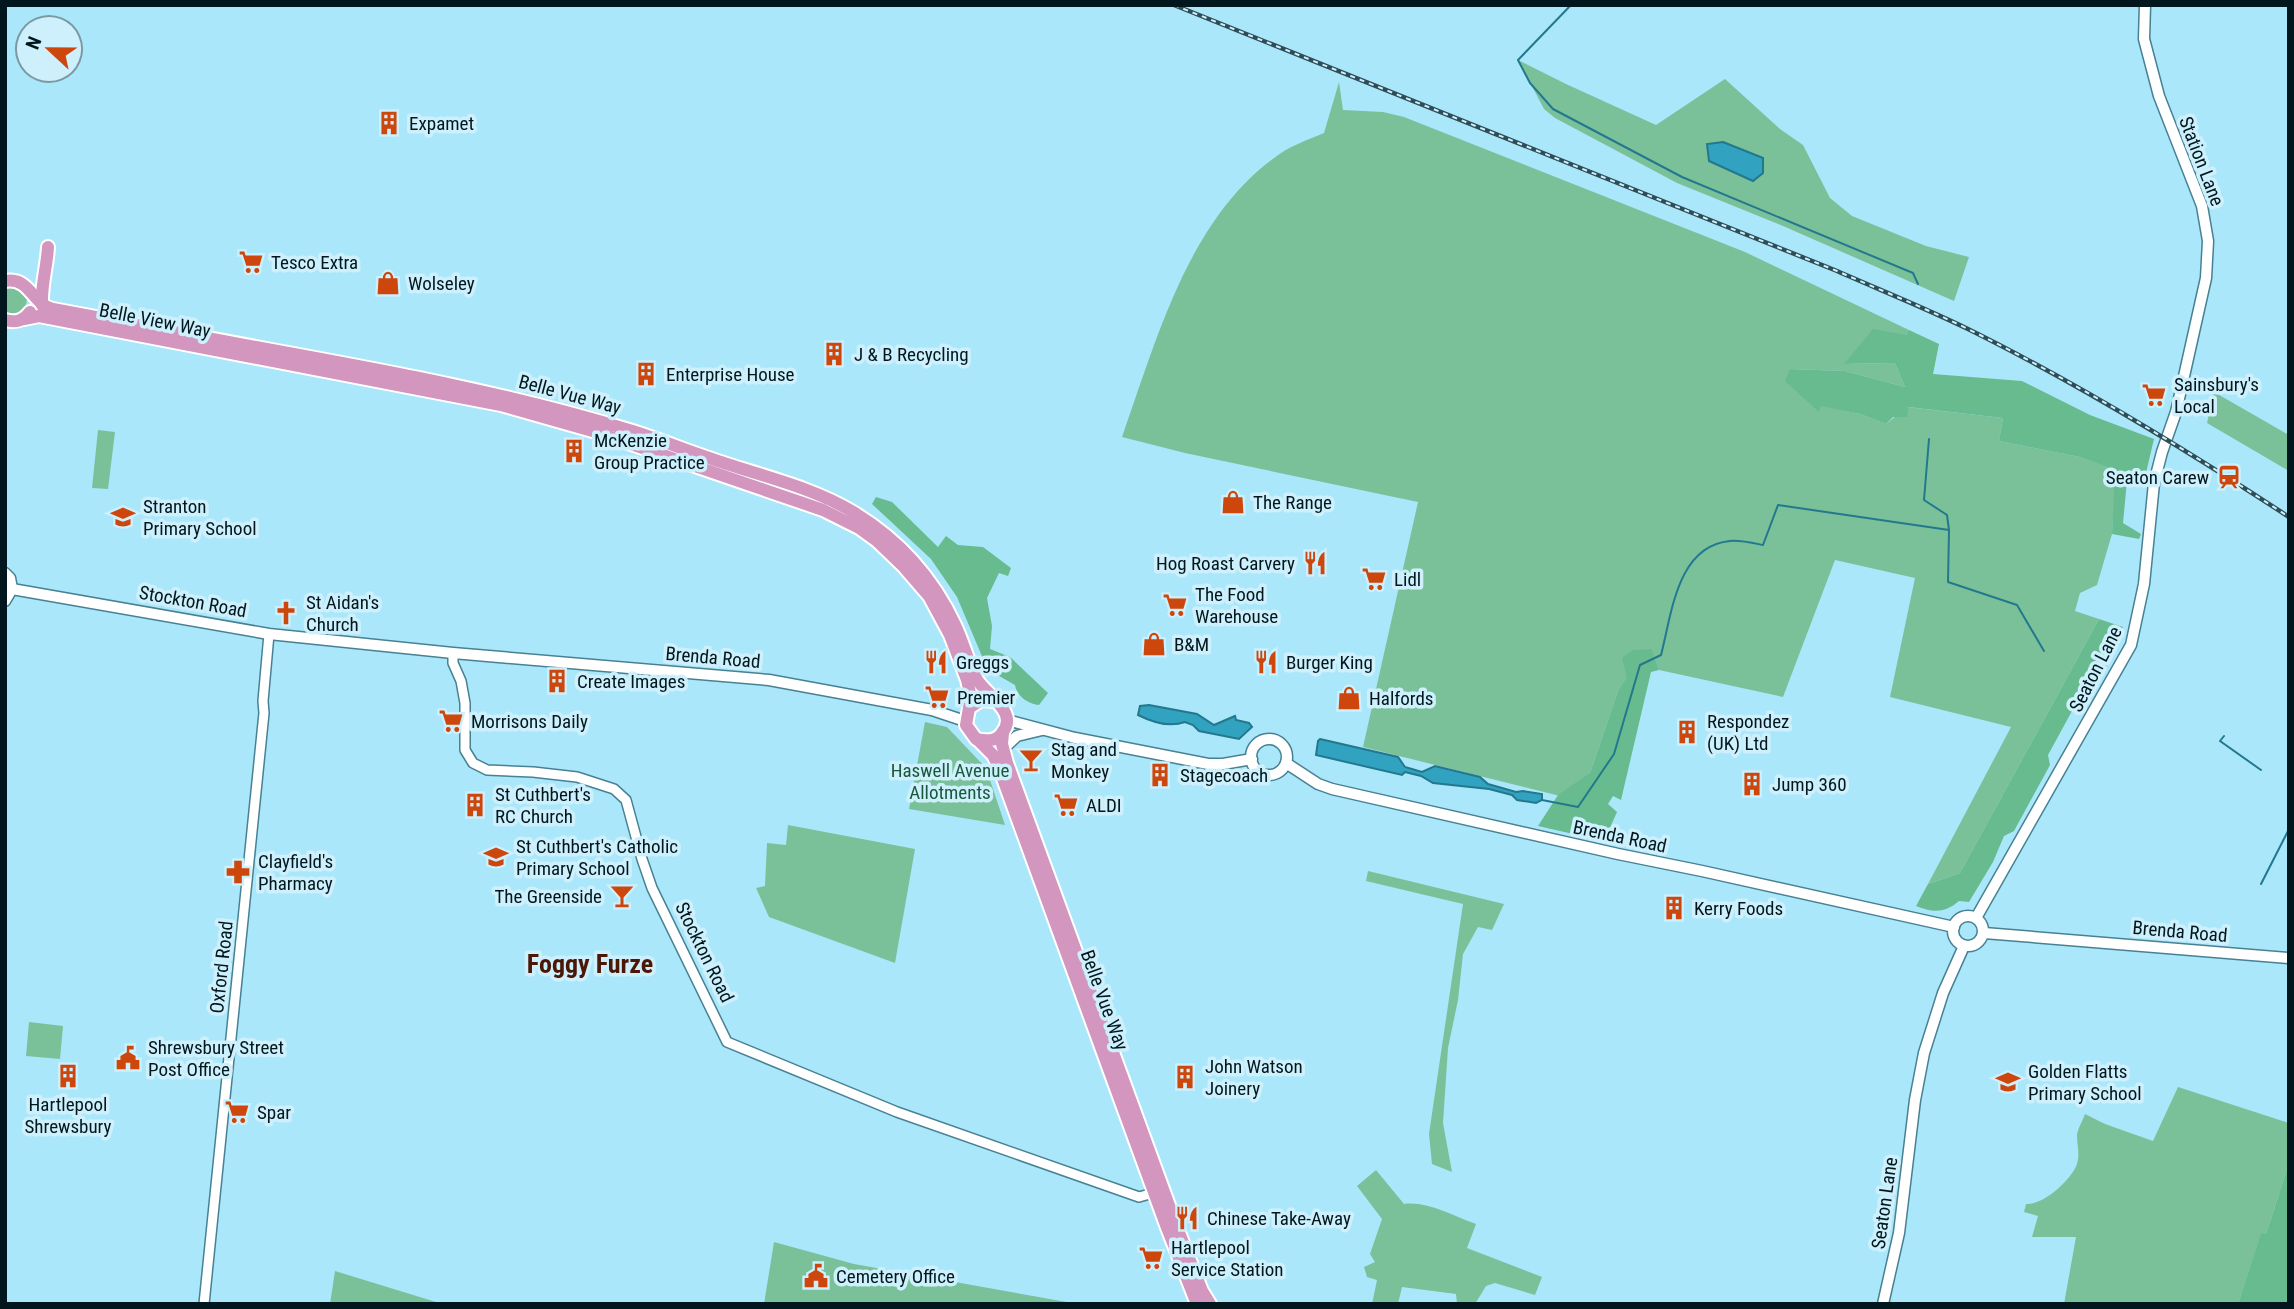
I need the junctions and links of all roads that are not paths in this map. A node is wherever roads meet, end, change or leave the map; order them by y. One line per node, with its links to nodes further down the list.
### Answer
1 (2145, 5): 8 (main road, Station Lane)
2 (48, 247): 4 (highway)
3 (5, 281): 4 (highway, Belle Vue Way)
4 (37, 300): 5 (highway); 14 (highway, Belle Vue Way)
5 (24, 319): 6 (highway, Belle View Way); 7 (highway, Belle View Way)
6 (5, 320)
7 (279, 363): 15 (highway, Belle Vue Way)
8 (2176, 412): 22 (main road, Seaton Lane)
9 (5, 573): 10 (main road)
10 (12, 589): 11 (main road); 12 (main road, Stockton Road)
11 (5, 601)
12 (269, 634): 13 (main road, Stockton Road); 29 (street, Oxford Road)
13 (453, 653): 15 (main road, Brenda Road); 27 (street, Stockton Road)
14 (995, 701): 15 (highway); 16 (highway)
15 (967, 715): 18 (highway)
16 (1005, 727): 17 (main road); 18 (highway); 19 (highway)
17 (1043, 730): 19 (main road); 20 (main road)
18 (976, 738): 27 (highway, Belle Vue Way)
19 (1003, 749): 27 (highway)
20 (1252, 759): 21 (main road); 21 (main road)
21 (1286, 763): 23 (main road, Brenda Road)
22 (1976, 918): 23 (main road); 24 (main road)
23 (1954, 927): 25 (main road)
24 (1984, 933): 25 (main road); 26 (main road, Brenda Road)
25 (1964, 946): 30 (main road, Seaton Lane)
26 (2289, 958)
27 (1159, 1191): 28 (highway); 28 (highway, Belle Vue Way)
28 (1205, 1303)
29 (204, 1304)
30 (1883, 1304)

